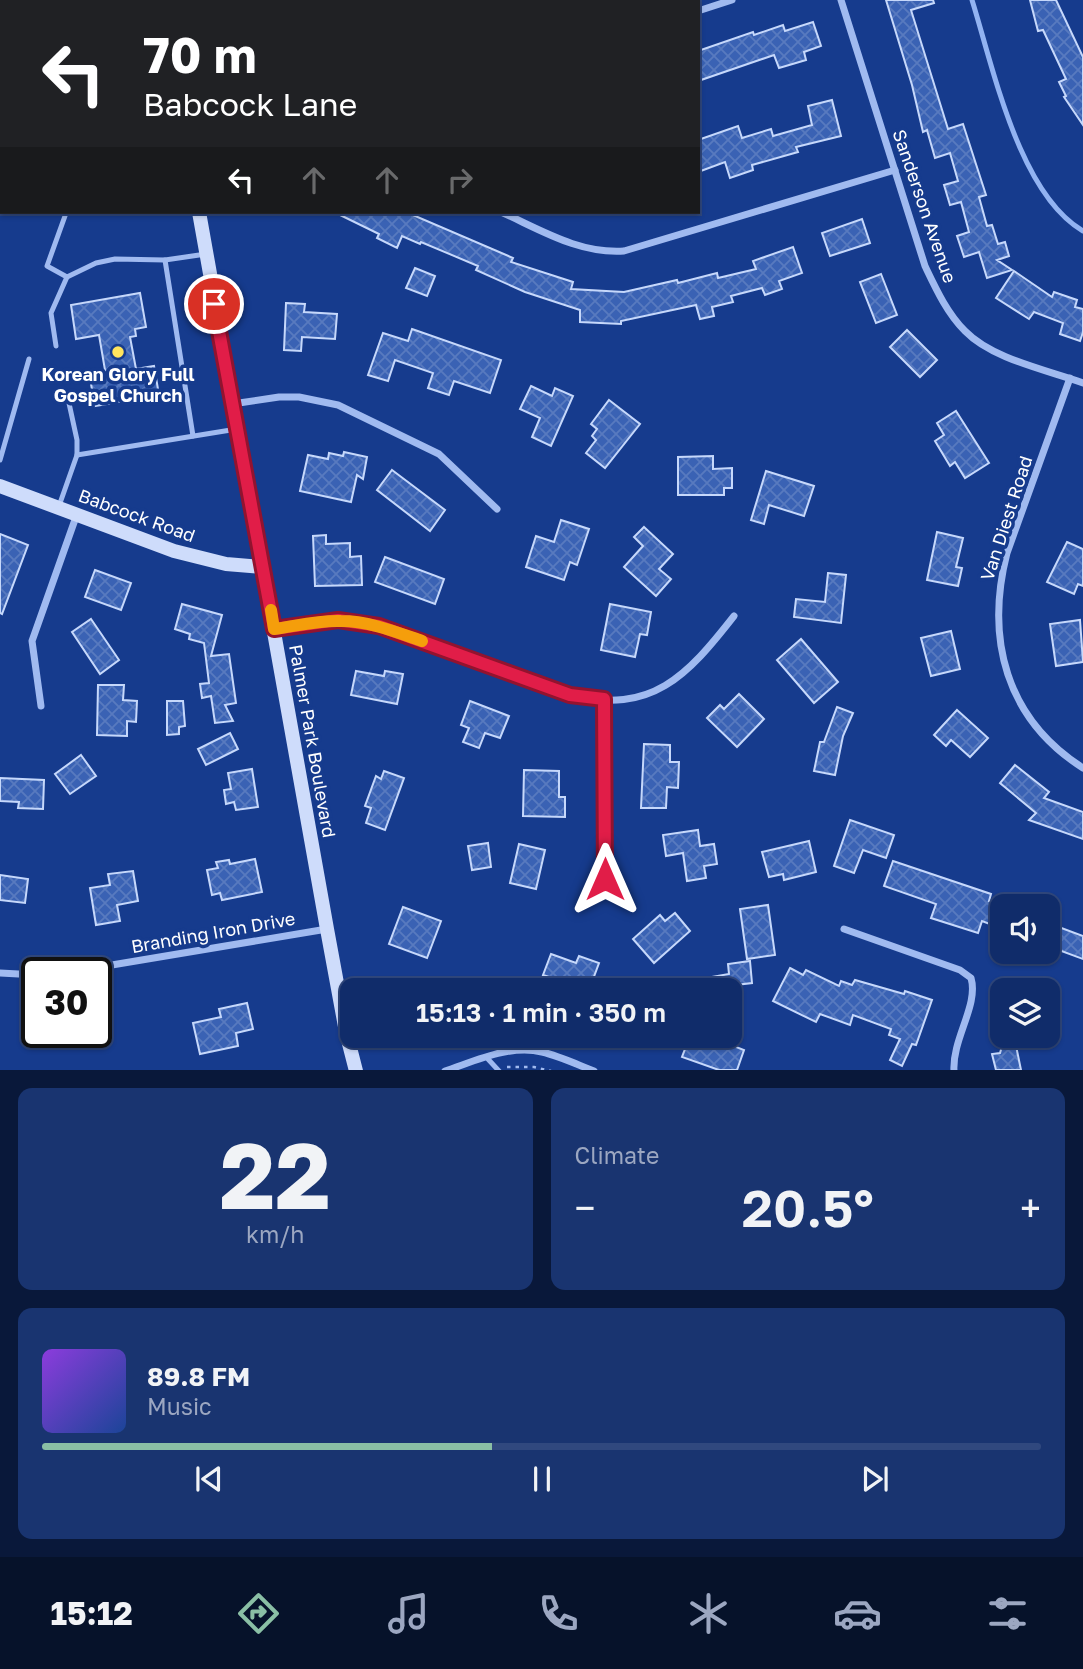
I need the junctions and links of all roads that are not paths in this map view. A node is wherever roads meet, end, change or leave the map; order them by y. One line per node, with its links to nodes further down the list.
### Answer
1 (732, 0): 3 (street)
2 (841, 0): 4 (street, Sanderson Avenue)
3 (700, 10)
4 (895, 170): 6 (street); 13 (street, Sanderson Avenue)
5 (199, 214): 8 (main road, Palmer Park Boulevard)
6 (505, 214)
7 (65, 216): 10 (lane)
8 (206, 254): 9 (lane); 16 (main road, Palmer Park Boulevard)
9 (165, 260): 10 (lane); 18 (lane)
10 (67, 277): 11 (lane)
11 (56, 346)
12 (29, 359): 20 (lane)
13 (1070, 379): 14 (street, Sanderson Avenue); 30 (street, Van Diest Road)
14 (1083, 383)
15 (67, 394): 19 (lane)
16 (232, 404): 17 (main road, Palmer Park Boulevard); 23 (street)
17 (237, 429): 18 (lane); 25 (main road, Palmer Park Boulevard)
18 (193, 436): 19 (lane)
19 (77, 455): 22 (lane)
20 (0, 460)
21 (0, 486): 22 (main road, Babcock Road)
22 (58, 506): 24 (main road, Babcock Road)
23 (497, 509)
24 (78, 513): 25 (main road, Babcock Road); 29 (street)
25 (263, 567): 27 (main road, Palmer Park Boulevard)
26 (734, 616): 28 (street)
27 (274, 629): 28 (street); 32 (main road, Palmer Park Boulevard)
28 (604, 699): 31 (street)
29 (41, 706)
30 (1083, 768)
31 (605, 879)
32 (327, 929): 34 (street, Branding Iron Drive); 39 (main road, Palmer Park Boulevard)
33 (844, 929): 42 (street)
34 (112, 965)
35 (0, 973): 36 (street)
36 (21, 974)
37 (487, 1058): 38 (lane); 40 (street); 41 (street)
38 (498, 1069)
39 (356, 1070)
40 (445, 1070)
41 (594, 1070)
42 (954, 1070)

